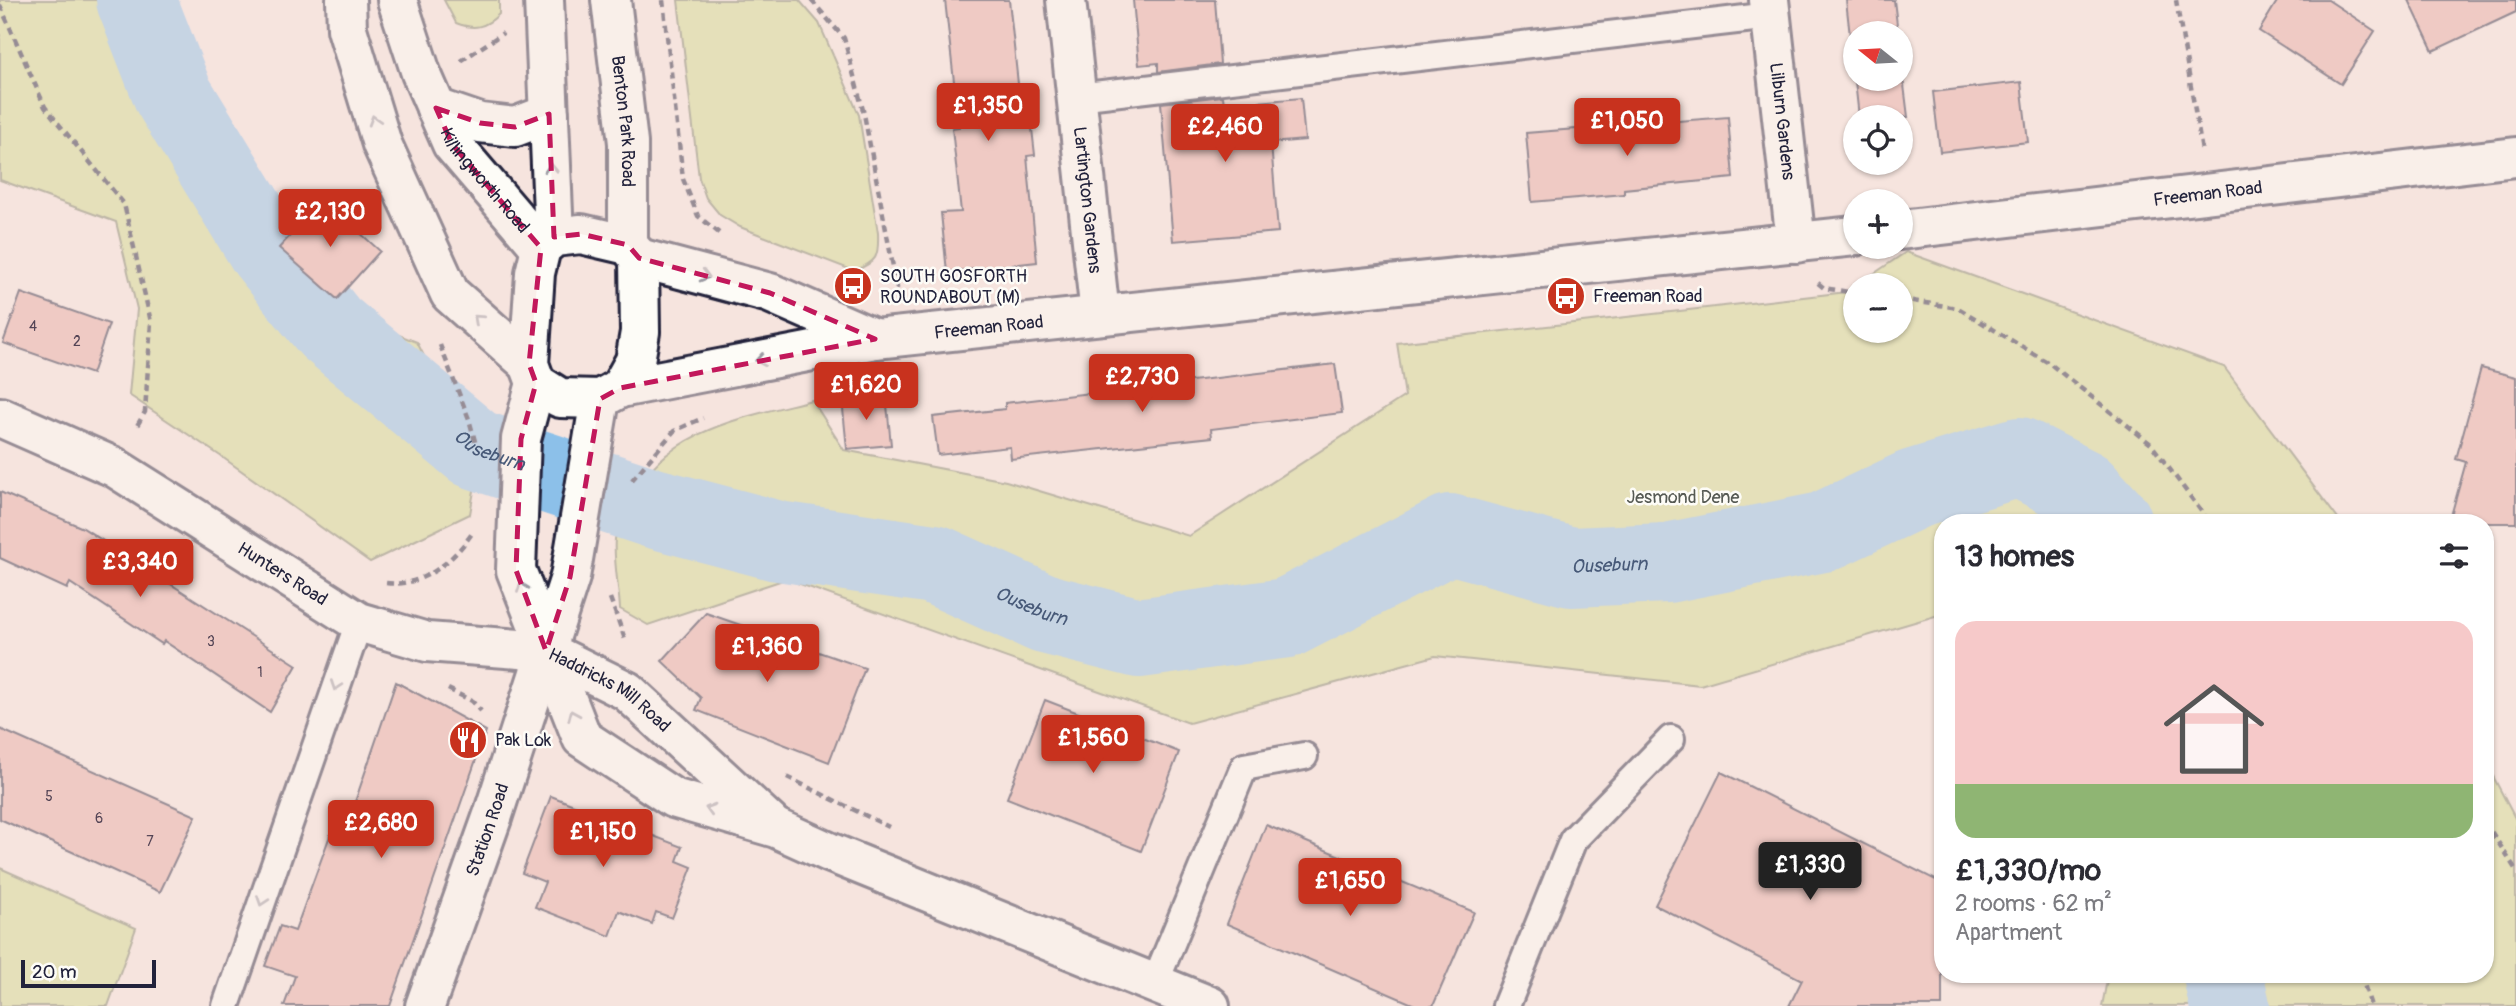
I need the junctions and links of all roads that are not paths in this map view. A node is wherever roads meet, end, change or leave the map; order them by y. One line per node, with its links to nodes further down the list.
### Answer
1 (346, 0): 18 (main road, one-way to 1)
2 (397, 0): 8 (main road, Killingworth Road)
3 (544, 0): 9 (main road)
4 (611, 0): 15 (main road, Benton Park Road)
5 (1066, 0): 7 (main road, Lartington Gardens)
6 (1770, 8): 7 (lane); 14 (main road, Lilburn Gardens)
7 (1077, 97): 16 (main road, Lartington Gardens)
8 (436, 108): 9 (main road, Killingworth Road); 13 (main road, Killingworth Road)
9 (549, 114): 13 (main road, one-way to 9)
10 (2516, 157): 11 (main road, Freeman Road)
11 (1913, 228)
12 (1843, 237): 14 (main road, Freeman Road)
13 (547, 242): 15 (main road); 18 (main road)
14 (1796, 243): 16 (main road, Freeman Road)
15 (634, 252): 17 (main road, Freeman Road, one-way to 17); 19 (main road)
16 (1100, 315): 17 (main road, Freeman Road)
17 (875, 339): 19 (main road, Freeman Road, one-way to 19)
18 (532, 374): 19 (main road); 22 (main road, one-way to 18)
19 (610, 394): 22 (main road, Station Road)
20 (0, 416): 21 (main road, Hunters Road)
21 (359, 622): 22 (main road, Hunters Road); 27 (lane, one-way to 27)
22 (546, 651): 25 (main road, Haddricks Mill Road); 25 (main road, Haddricks Mill Road, one-way to 22); 28 (main road, Station Road)
23 (1671, 740): 30 (lane)
24 (1304, 756): 26 (lane)
25 (776, 828): 26 (main road, Haddricks Mill Road)
26 (1154, 985): 29 (main road, Haddricks Mill Road)
27 (226, 1006)
28 (425, 1006)
29 (1210, 1006)
30 (1506, 1006)

